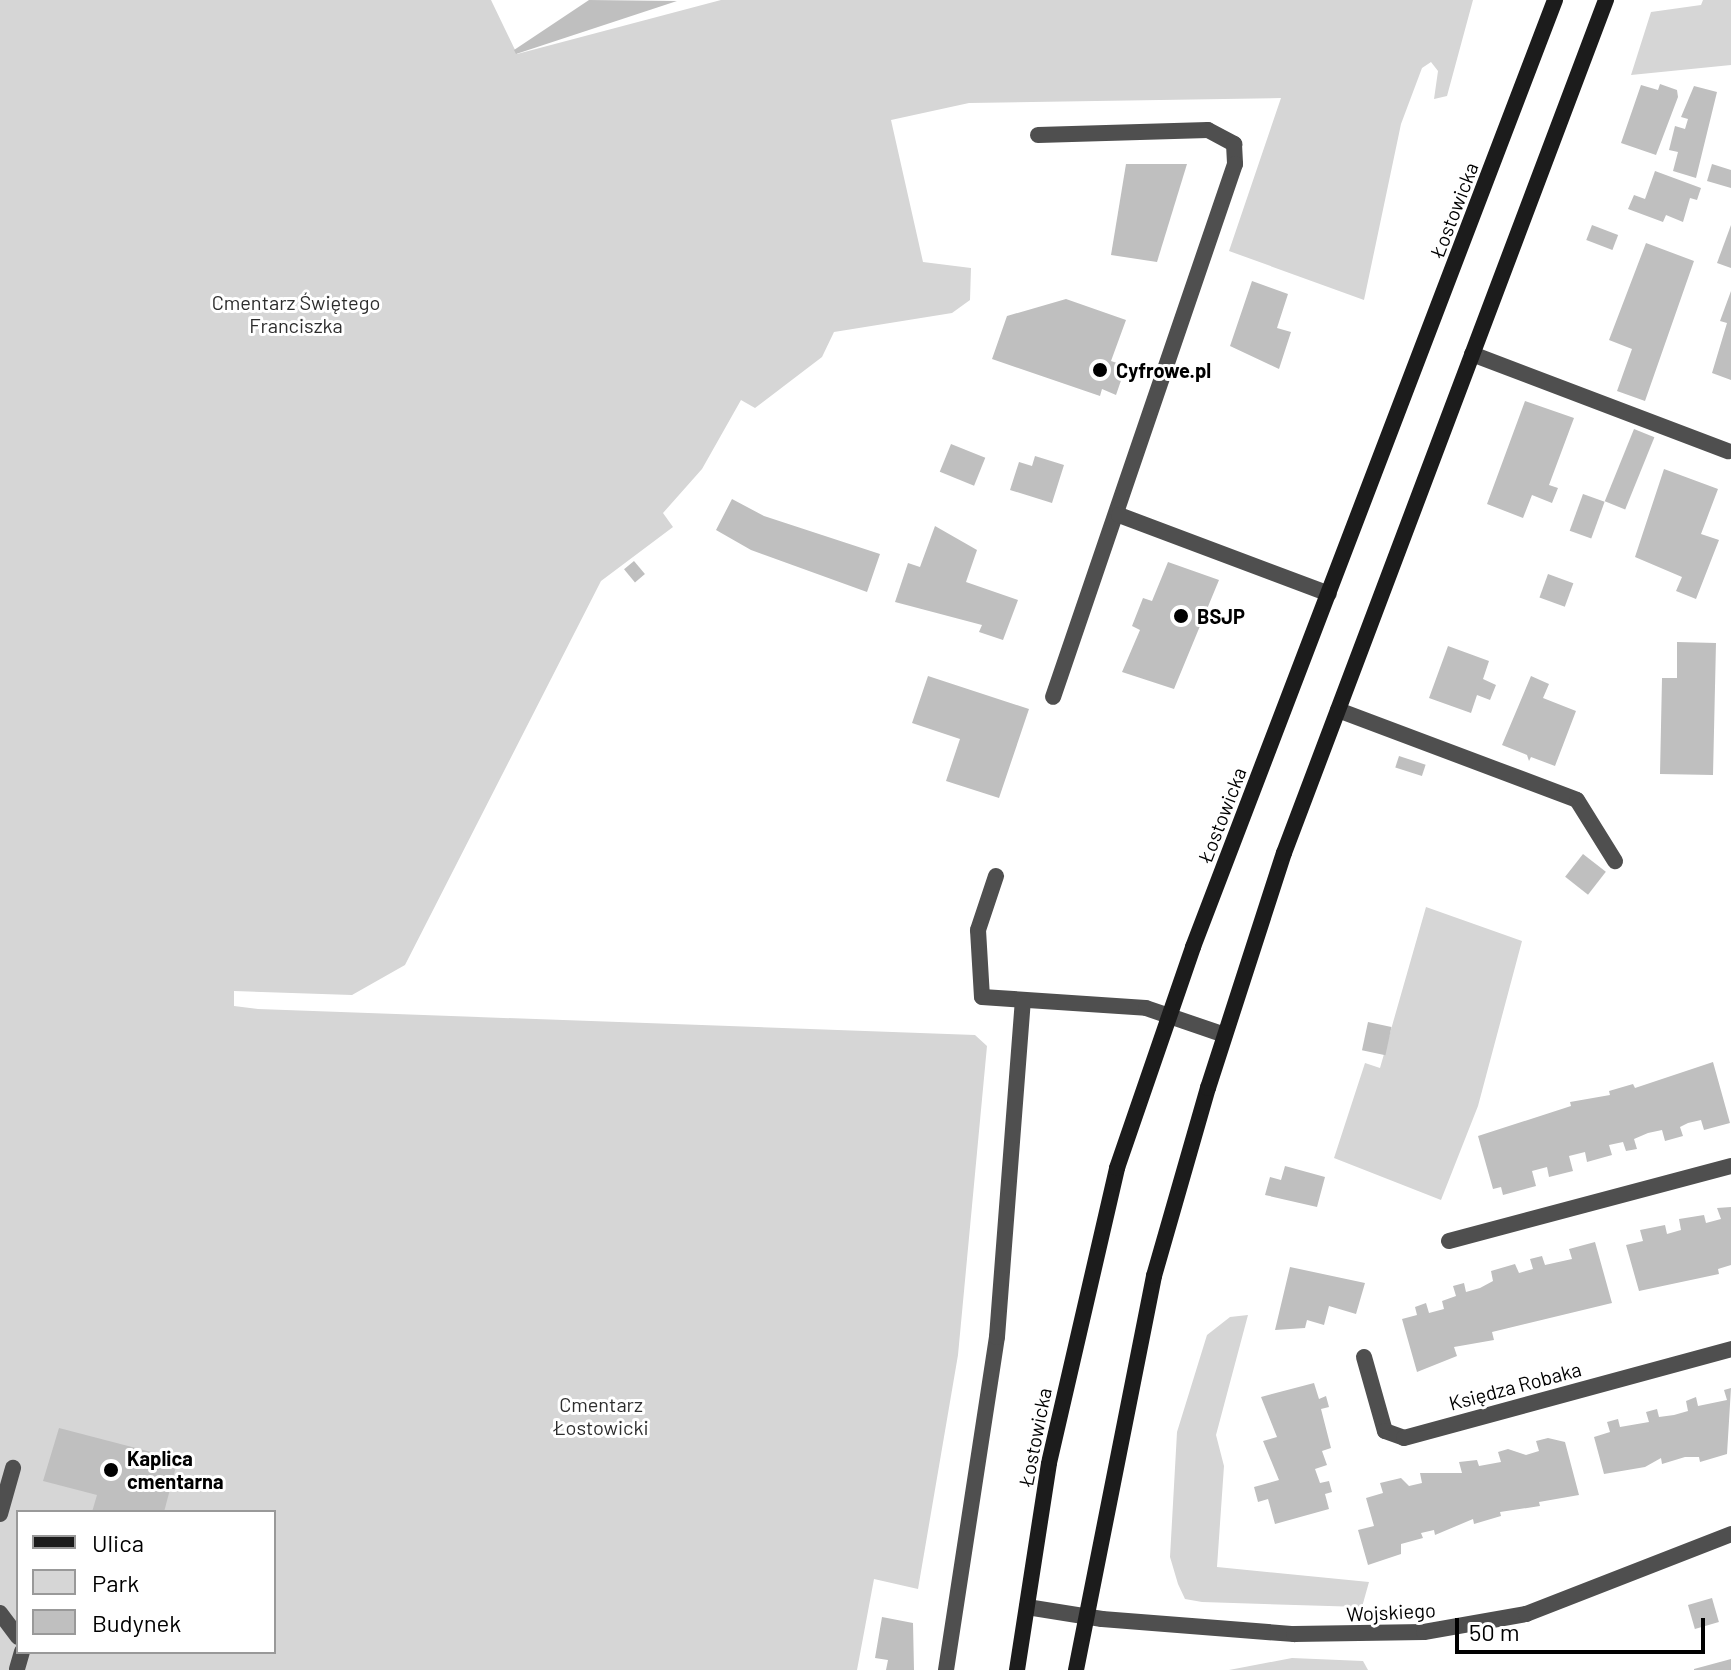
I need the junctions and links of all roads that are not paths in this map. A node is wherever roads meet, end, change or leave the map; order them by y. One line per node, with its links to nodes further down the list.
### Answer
1 (1555, 0): 7 (main road, Łostowicka)
2 (1606, 0): 4 (main road)
3 (1038, 135): 6 (street)
4 (1472, 354): 5 (street); 9 (main road)
5 (1728, 451)
6 (1119, 515): 7 (street); 8 (street)
7 (1329, 594): 13 (main road, Łostowicka)
8 (1053, 697)
9 (1338, 710): 10 (street); 14 (main road)
10 (1615, 861)
11 (996, 876): 12 (street)
12 (1023, 1000): 13 (street); 26 (street)
13 (1170, 1015): 14 (street); 22 (main road, Łostowicka)
14 (1225, 1035): 24 (main road)
15 (1731, 1166): 16 (street)
16 (1449, 1241)
17 (1731, 1349): 18 (street, Księdza Robaka)
18 (1364, 1357)
19 (13, 1468): 20 (street)
20 (0, 1514)
21 (1731, 1534): 24 (street, Wojskiego)
22 (1027, 1607): 24 (street, Wojskiego); 27 (main road, Łostowicka)
23 (0, 1613): 25 (street)
24 (1085, 1616): 28 (main road)
25 (16, 1634)
26 (946, 1670)
27 (1017, 1670)
28 (1076, 1670)

